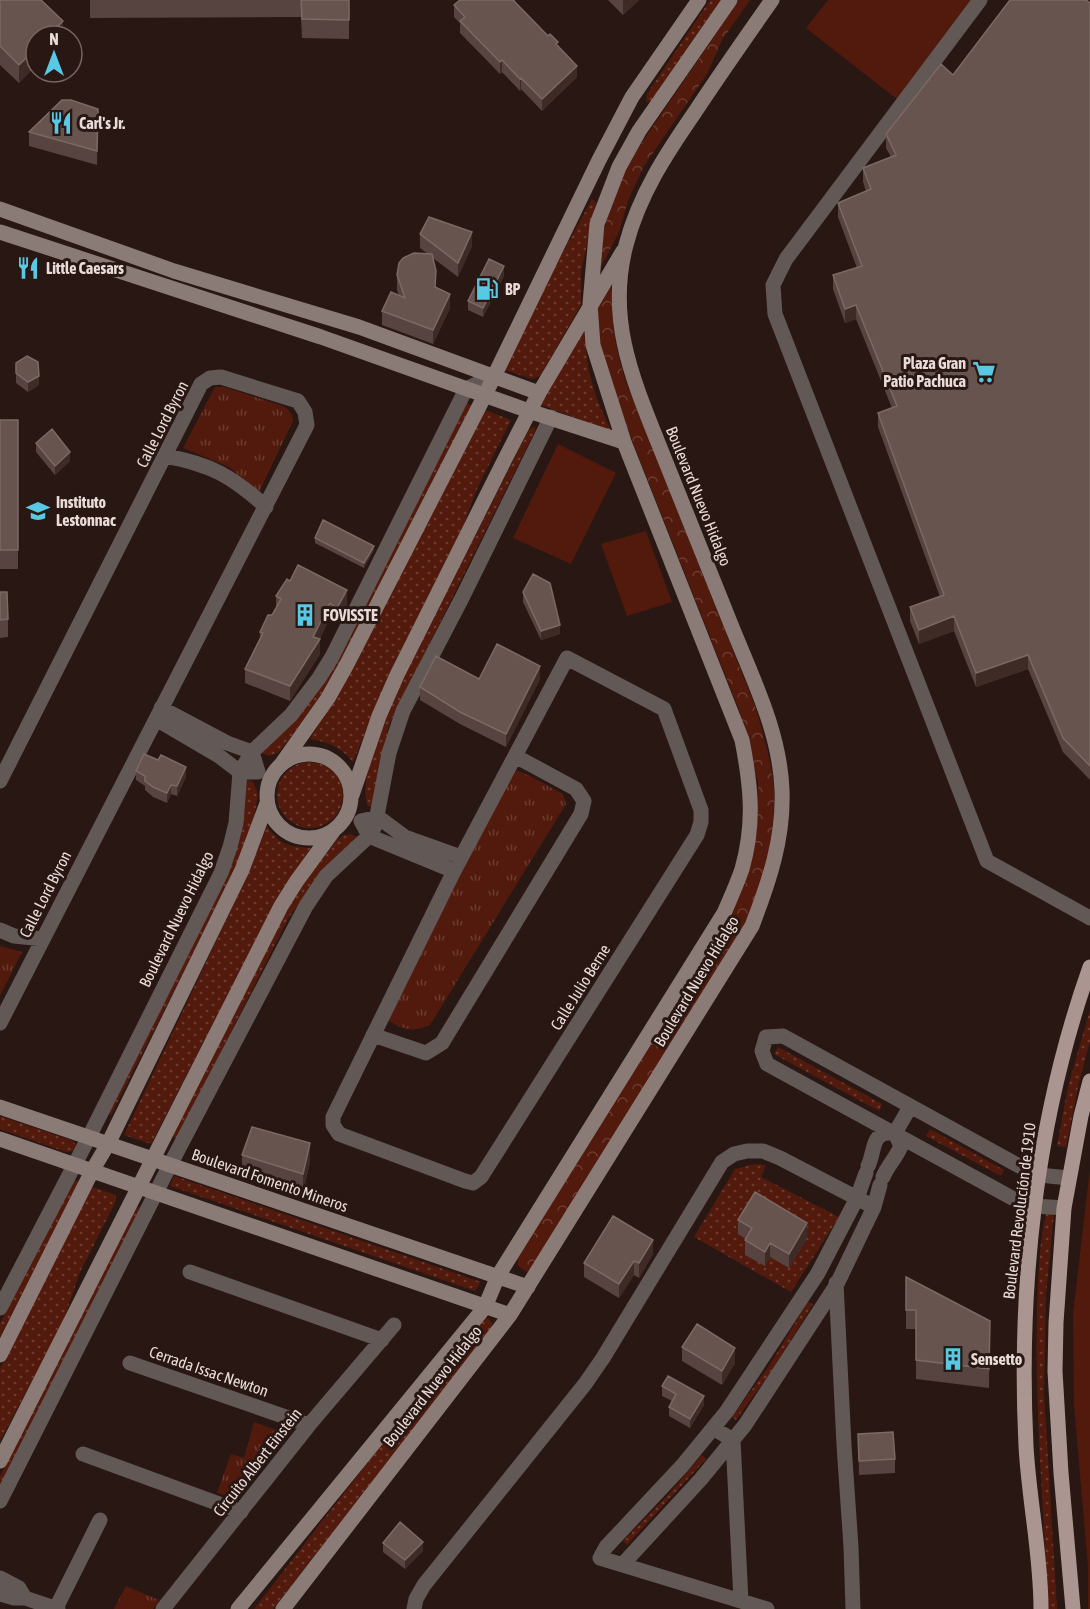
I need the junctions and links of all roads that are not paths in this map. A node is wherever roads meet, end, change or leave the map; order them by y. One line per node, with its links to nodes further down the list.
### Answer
1 (699, 0): 5 (street)
2 (730, 0): 6 (street, Boulevard Nuevo Hidalgo)
3 (772, 0): 11 (street, Boulevard Nuevo Hidalgo)
4 (980, 0): 39 (street)
5 (643, 80): 6 (street); 7 (street)
6 (639, 131): 8 (street, Boulevard Nuevo Hidalgo)
7 (599, 160): 8 (street); 13 (street)
8 (619, 167): 12 (street, Boulevard Nuevo Hidalgo)
9 (0, 209): 13 (street)
10 (0, 232): 14 (street)
11 (626, 247): 12 (street, Boulevard Nuevo Hidalgo); 68 (street, Boulevard Nuevo Hidalgo)
12 (590, 304): 15 (street, Boulevard Nuevo Hidalgo); 19 (street, Boulevard Nuevo Hidalgo)
13 (493, 376): 14 (street); 15 (street); 16 (street)
14 (466, 389): 16 (street); 24 (street, Boulevard Nuevo Hidalgo)
15 (539, 393): 17 (street, Boulevard Nuevo Hidalgo)
16 (485, 395): 17 (street); 26 (street)
17 (529, 411): 18 (street); 30 (street, Boulevard Nuevo Hidalgo)
18 (551, 417): 19 (street); 32 (street)
19 (624, 442): 66 (street, Boulevard Nuevo Hidalgo)
20 (165, 456): 21 (street); 21 (street, Calle Lord Byron); 29 (street, Calle Lord Byron)
21 (266, 507): 22 (street, Calle Lord Byron)
22 (158, 713): 23 (street); 41 (street, Calle Lord Byron)
23 (223, 750): 24 (street); 27 (street)
24 (252, 752): 27 (street, Boulevard Nuevo Hidalgo); 28 (street)
25 (514, 756): 37 (street, Calle Julio Berne); 44 (street); 44 (street, Calle Julio Berne)
26 (280, 766): 28 (street); 30 (street)
27 (240, 772): 28 (street); 49 (street, Boulevard Nuevo Hidalgo)
28 (264, 776): 31 (street)
29 (0, 781)
30 (352, 795): 33 (street)
31 (267, 803): 34 (street); 51 (street)
32 (378, 817): 33 (street); 35 (street); 36 (street)
33 (354, 818): 34 (street); 35 (street)
34 (334, 831): 52 (street)
35 (369, 836): 36 (street); 54 (street)
36 (403, 843): 37 (street); 38 (street)
37 (461, 857): 38 (street, Calle Julio Berne)
38 (454, 871): 44 (street, Calle Julio Berne)
39 (1090, 918)
40 (0, 930): 41 (street)
41 (43, 939): 43 (street, Calle Lord Byron)
42 (1090, 967): 56 (main road, Boulevard Revolución de 1910)
43 (0, 1023)
44 (373, 1035)
45 (1090, 1081): 57 (main road)
46 (0, 1107): 49 (street, Boulevard Fomento Mineros)
47 (910, 1107): 48 (street); 48 (street); 56 (street)
48 (895, 1133): 60 (street); 61 (street); 62 (street)
49 (88, 1137): 51 (street, Boulevard Fomento Mineros); 53 (street, Boulevard Nuevo Hidalgo)
50 (0, 1139): 53 (street)
51 (108, 1144): 52 (street, Boulevard Fomento Mineros); 55 (street)
52 (152, 1159): 54 (street, Boulevard Fomento Mineros); 58 (street)
53 (74, 1165): 55 (street); 70 (street, Boulevard Nuevo Hidalgo)
54 (170, 1165): 59 (street); 66 (street, Boulevard Fomento Mineros)
55 (92, 1171): 58 (street); 74 (street)
56 (1039, 1175): 57 (street); 61 (main road, Boulevard Revolución de 1910)
57 (1069, 1178): 63 (main road)
58 (139, 1187): 59 (street); 80 (street)
59 (157, 1194): 69 (street); 81 (street)
60 (857, 1198): 62 (street); 65 (street); 93 (street)
61 (1035, 1206): 63 (street); 96 (main road, Boulevard Revolución de 1910)
62 (874, 1207): 67 (street)
63 (1064, 1208): 97 (main road)
64 (190, 1272): 73 (street)
65 (818, 1273): 67 (street); 77 (street)
66 (498, 1276): 68 (street, Boulevard Fomento Mineros); 69 (street, Boulevard Nuevo Hidalgo)
67 (837, 1284): 78 (street); 95 (street)
68 (528, 1287): 71 (street, Boulevard Nuevo Hidalgo)
69 (485, 1307): 71 (street); 91 (street, Boulevard Nuevo Hidalgo)
70 (0, 1308)
71 (510, 1315): 92 (street, Boulevard Nuevo Hidalgo)
72 (394, 1325): 73 (street, Circuito Albert Einstein)
73 (382, 1340): 76 (street, Circuito Albert Einstein)
74 (0, 1354)
75 (130, 1363): 76 (street, Cerrada Issac Newton)
76 (309, 1425): 82 (street, Circuito Albert Einstein)
77 (713, 1428): 78 (street); 84 (street)
78 (733, 1440): 84 (street); 88 (street)
79 (83, 1454): 82 (street)
80 (0, 1461)
81 (0, 1501)
82 (241, 1512): 90 (street, Circuito Albert Einstein)
83 (100, 1520): 89 (street)
84 (622, 1564): 88 (street)
85 (0, 1578): 87 (street)
86 (0, 1594): 87 (street)
87 (25, 1598): 89 (street)
88 (741, 1601): 94 (street)
89 (57, 1609)
90 (163, 1609)
91 (238, 1609)
92 (283, 1609)
93 (414, 1609)
94 (767, 1609)
95 (853, 1609)
96 (1041, 1609)
97 (1073, 1609)

